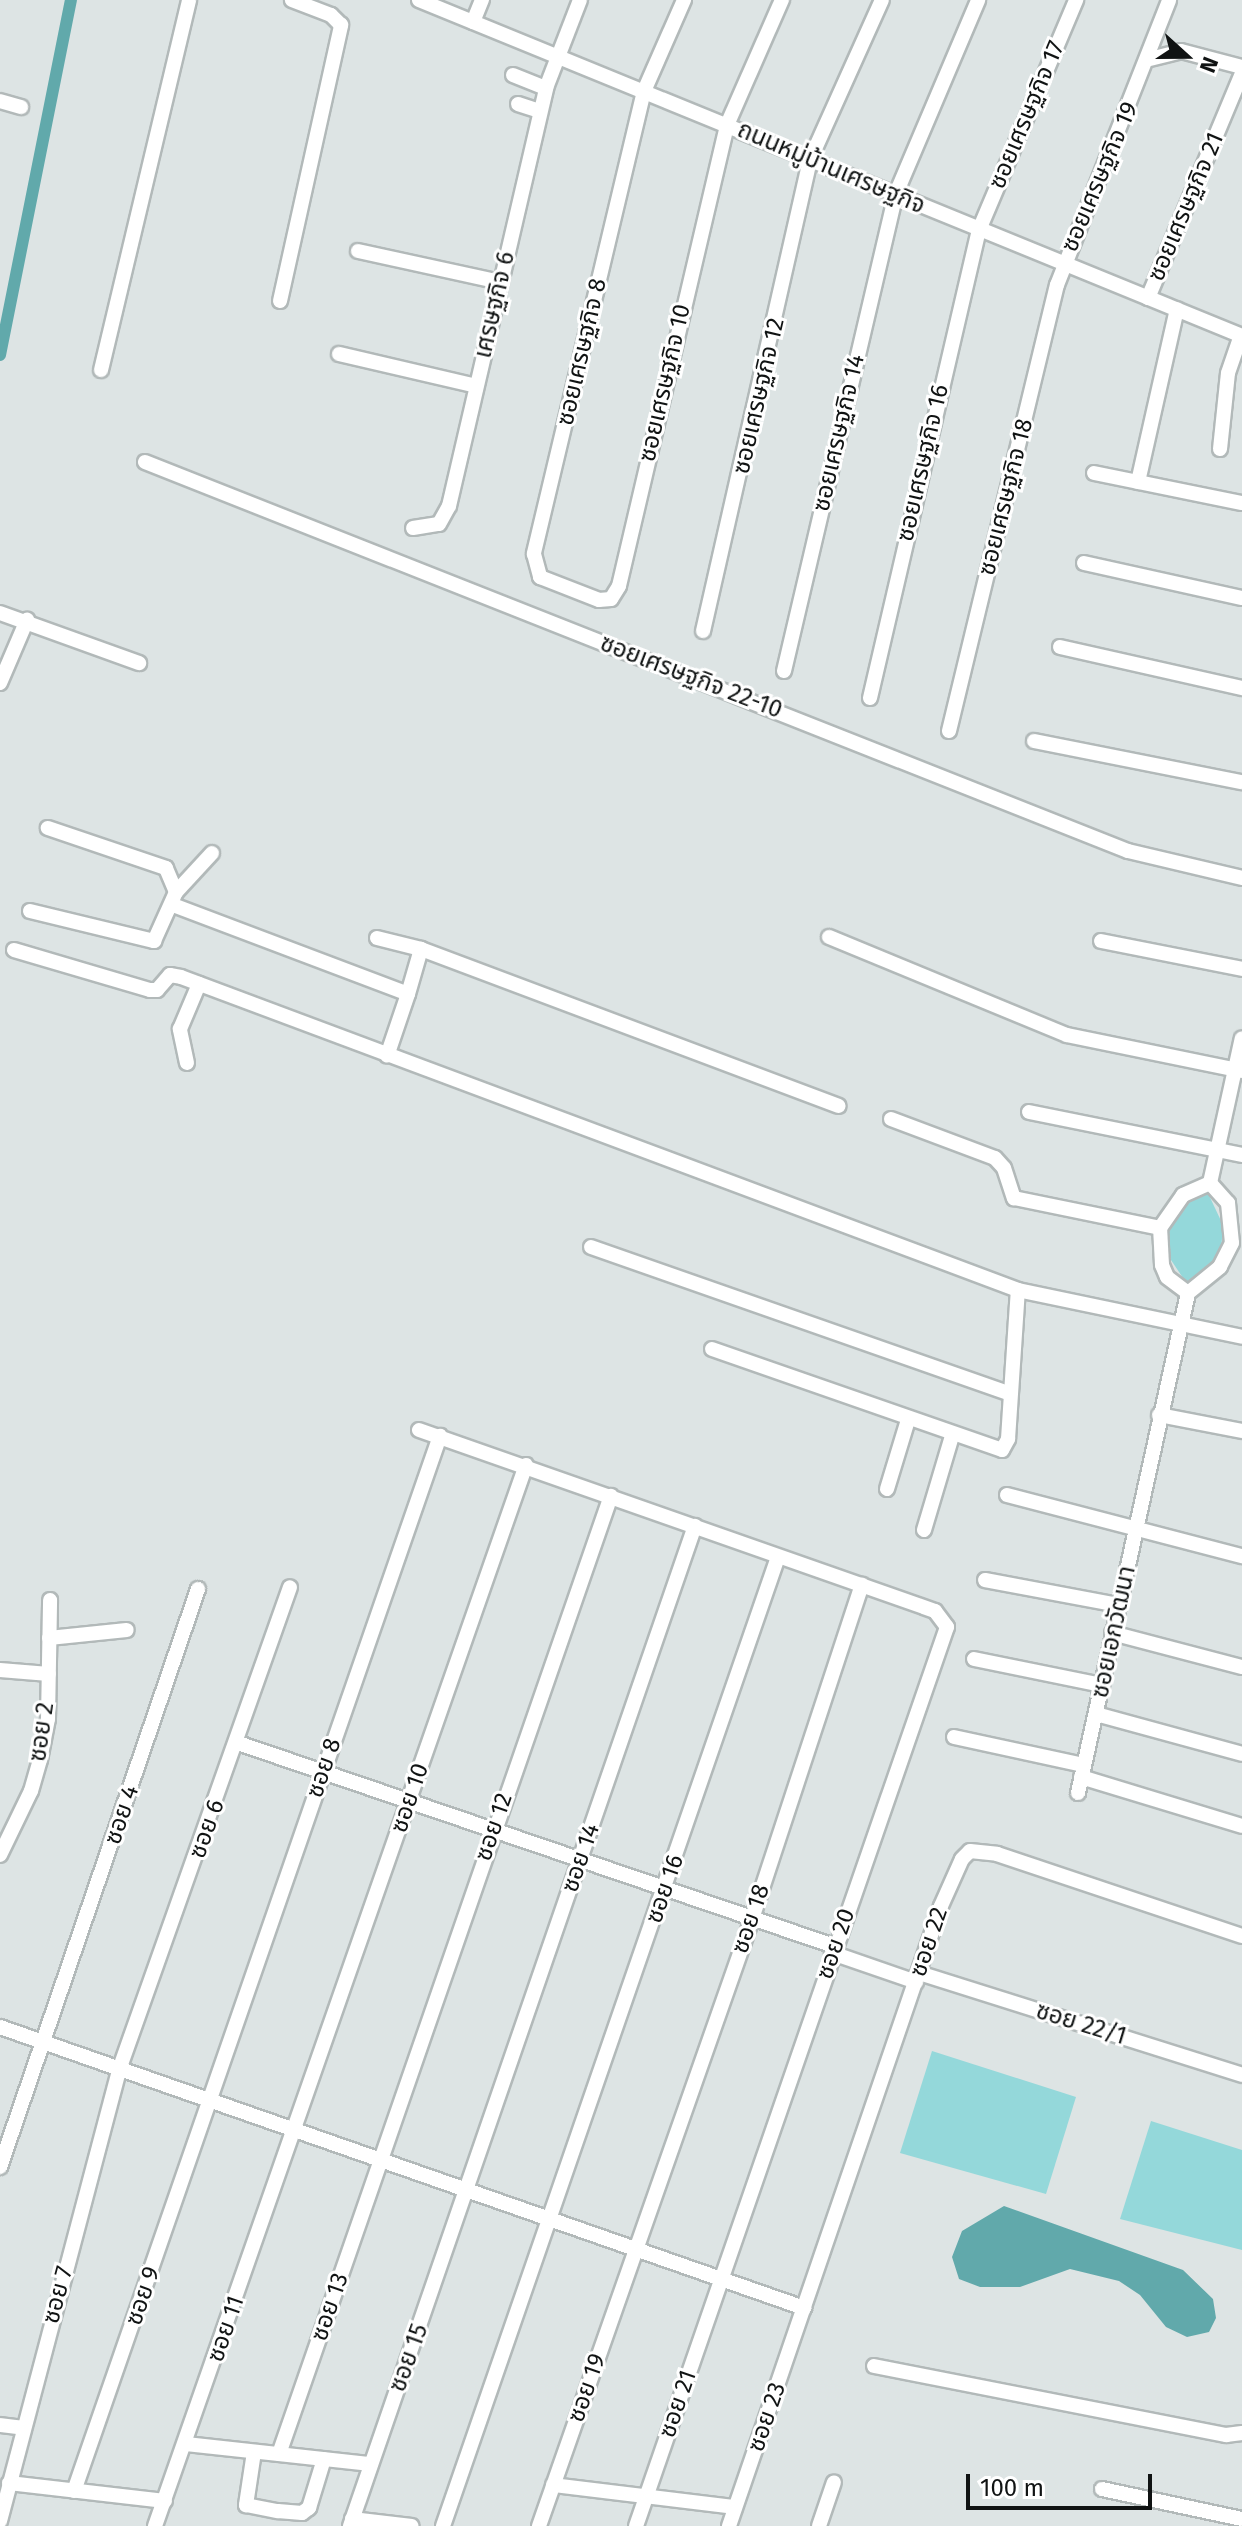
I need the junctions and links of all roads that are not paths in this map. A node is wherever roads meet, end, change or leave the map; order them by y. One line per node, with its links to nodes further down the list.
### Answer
1 (189, 0): 35 (street)
2 (292, 0): 31 (street)
3 (419, 0): 12 (street, ถนนหมู่บ้านเศรษฐกิจ)
4 (482, 0): 12 (street)
5 (580, 0): 13 (street, เศรษฐกิจ 6)
6 (684, 0): 18 (street)
7 (782, 0): 23 (street)
8 (882, 0): 24 (street, ซอยเศรษฐกิจ 12)
9 (978, 0): 25 (street, ซอยเศรษฐกิจ 14)
10 (1076, 0): 26 (street, ซอยเศรษฐกิจ 17)
11 (1169, 0): 14 (street, ซอยเศรษฐกิจ 19)
12 (473, 22): 13 (street, ถนนหมู่บ้านเศรษฐกิจ)
13 (557, 57): 17 (street, เศรษฐกิจ 6); 18 (street, ถนนหมู่บ้านเศรษฐกิจ)
14 (1150, 59): 15 (street); 28 (street, ซอยเศรษฐกิจ 19)
15 (1242, 70): 30 (street, ซอยเศรษฐกิจ 21)
16 (513, 75): 17 (street)
17 (546, 88): 22 (street, เศรษฐกิจ 6)
18 (644, 91): 23 (street, ถนนหมู่บ้านเศรษฐกิจ); 44 (street, ซอยเศรษฐกิจ 8)
19 (0, 101): 21 (street)
20 (518, 104): 22 (street)
21 (21, 107)
22 (540, 111): 29 (street, เศรษฐกิจ 6)
23 (727, 125): 24 (street, ถนนหมู่บ้านเศรษฐกิจ); 44 (street, ซอยเศรษฐกิจ 10)
24 (810, 160): 25 (street, ถนนหมู่บ้านเศรษฐกิจ); 48 (street, ซอยเศรษฐกิจ 12)
25 (895, 196): 26 (street, ถนนหมู่บ้านเศรษฐกิจ); 51 (street, ซอยเศรษฐกิจ 14)
26 (979, 230): 28 (street, ถนนหมู่บ้านเศรษฐกิจ); 54 (street, ซอยเศรษฐกิจ 16)
27 (358, 251): 29 (street)
28 (1064, 263): 30 (street, ถนนหมู่บ้านเศรษฐกิจ); 55 (street, ซอยเศรษฐกิจ 18)
29 (500, 282): 36 (street, เศรษฐกิจ 6)
30 (1148, 298): 32 (street, ถนนหมู่บ้านเศรษฐกิจ)
31 (280, 301)
32 (1177, 309): 33 (street, ถนนหมู่บ้านเศรษฐกิจ); 40 (street)
33 (1241, 336): 37 (street)
34 (339, 354): 36 (street)
35 (101, 370)
36 (476, 386): 42 (street, เศรษฐกิจ 6)
37 (1220, 449)
38 (145, 462): 60 (street, ซอยเศรษฐกิจ 22-10)
39 (1094, 473): 40 (street)
40 (1138, 482): 41 (street)
41 (1242, 503)
42 (413, 528)
43 (1084, 563): 45 (street)
44 (572, 591)
45 (1242, 598)
46 (0, 613): 47 (street)
47 (27, 620): 50 (street); 52 (street)
48 (703, 631)
49 (1060, 647): 53 (street)
50 (139, 663)
51 (784, 671)
52 (0, 683)
53 (1242, 688)
54 (870, 698)
55 (949, 731)
56 (1034, 741): 57 (street)
57 (1242, 782)
58 (48, 828): 61 (street)
59 (212, 853): 61 (street)
60 (1242, 878)
61 (175, 898): 62 (street); 70 (street)
62 (30, 911)
63 (829, 937): 74 (street)
64 (377, 938): 66 (street)
65 (1101, 941): 68 (street)
66 (421, 949): 70 (street); 75 (street)
67 (14, 950): 69 (street)
68 (1242, 969)
69 (199, 984): 72 (street); 73 (street)
70 (408, 994): 72 (street)
71 (1242, 1038): 74 (street)
72 (387, 1056): 84 (street)
73 (187, 1063)
74 (1239, 1070): 78 (street)
75 (838, 1106)
76 (1029, 1112): 78 (street)
77 (891, 1119): 81 (street)
78 (1218, 1150): 79 (street); 80 (street)
79 (1242, 1155)
80 (1210, 1183): 81 (street); 82 (street)
81 (1160, 1228): 85 (street)
82 (1237, 1244): 85 (street)
83 (591, 1247): 89 (street)
84 (1018, 1290): 86 (street); 89 (street)
85 (1188, 1293): 86 (street, ซอยเอกวัฒนา)
86 (1180, 1324): 87 (street); 90 (street, ซอยเอกวัฒนา)
87 (1242, 1337)
88 (712, 1349): 91 (street)
89 (1009, 1393): 95 (street)
90 (1159, 1415): 93 (street); 101 (street, ซอยเอกวัฒนา)
91 (908, 1420): 95 (street); 97 (street)
92 (419, 1430): 94 (street)
93 (1242, 1431)
94 (440, 1436): 96 (street); 124 (street, ซอย 8)
95 (952, 1436): 102 (street)
96 (526, 1465): 99 (street); 126 (street, ซอย 10)
97 (887, 1489)
98 (1007, 1495): 101 (street)
99 (611, 1496): 100 (street); 128 (street, ซอย 12)
100 (695, 1526): 104 (street); 130 (street, ซอย 14)
101 (1137, 1528): 103 (street); 110 (street, ซอยเอกวัฒนา)
102 (924, 1530)
103 (1242, 1556)
104 (778, 1557): 106 (street); 131 (street, ซอย 16)
105 (985, 1580): 110 (street)
106 (862, 1585): 132 (street, ซอย 18); 134 (street, ซอย 20)
107 (290, 1587): 121 (street, ซอย 6)
108 (198, 1589): 137 (street, ซอย 4)
109 (50, 1600): 113 (street, ซอย 2)
110 (1118, 1605): 112 (street, ซอยเอกวัฒนา)
111 (127, 1630): 113 (street)
112 (1112, 1633): 115 (street); 118 (street, ซอยเอกวัฒนา)
113 (49, 1638): 117 (street, ซอย 2)
114 (974, 1659): 118 (street)
115 (1242, 1667)
116 (0, 1670): 117 (street)
117 (49, 1674): 129 (street, ซอย 2)
118 (1102, 1685): 119 (street, ซอยเอกวัฒนา)
119 (1096, 1714): 122 (street); 123 (street, ซอยเอกวัฒนา)
120 (954, 1737): 123 (street)
121 (238, 1743): 124 (street, ซอย 22/1); 138 (street, ซอย 6)
122 (1242, 1754)
123 (1082, 1771): 125 (street, ซอยเอกวัฒนา); 127 (street)
124 (322, 1772): 126 (street, ซอย 22/1); 140 (street, ซอย 8)
125 (1078, 1793)
126 (409, 1800): 128 (street, ซอย 22/1); 141 (street, ซอย 10)
127 (1242, 1826)
128 (494, 1827): 130 (street, ซอย 22/1); 142 (street, ซอย 12)
129 (0, 1855)
130 (581, 1860): 131 (street, ซอย 22/1); 144 (street, ซอย 14)
131 (665, 1889): 132 (street, ซอย 22/1); 145 (street, ซอย 16)
132 (752, 1919): 134 (street, ซอย 22/1); 146 (street, ซอย 18)
133 (1242, 1936): 135 (street, ซอย 22)
134 (833, 1949): 135 (street, ซอย 22/1); 147 (street, ซอย 20)
135 (918, 1978): 139 (street, ซอย 22/1); 148 (street, ซอย 22)
136 (0, 2027): 137 (street)
137 (45, 2041): 138 (street); 143 (street, ซอย 4)
138 (119, 2070): 140 (street); 151 (street, ซอย 7)
139 (1242, 2075)
140 (211, 2101): 141 (street); 162 (street, ซอย 9)
141 (294, 2131): 142 (street); 153 (street, ซอย 11)
142 (381, 2160): 144 (street); 155 (street, ซอย 13)
143 (0, 2167)
144 (468, 2190): 145 (street); 157 (street, ซอย 15)
145 (550, 2220): 146 (street); 173 (street, ซอย 16)
146 (634, 2251): 147 (street); 160 (street, ซอย 19)
147 (720, 2281): 148 (street); 163 (street, ซอย 21)
148 (804, 2308): 166 (street, ซอย 23)
149 (874, 2366): 152 (street)
150 (0, 2425): 151 (street)
151 (23, 2428): 159 (street, ซอย 7)
152 (1242, 2433)
153 (186, 2444): 154 (street); 165 (street, ซอย 11)
154 (254, 2452): 155 (street); 156 (street)
155 (279, 2454): 156 (street)
156 (324, 2459): 157 (street)
157 (371, 2464): 170 (street, ซอย 15)
158 (834, 2482): 177 (street)
159 (9, 2483): 162 (street); 164 (street, ซอย 7)
160 (553, 2485): 163 (street); 174 (street, ซอย 19)
161 (1102, 2489): 168 (street)
162 (74, 2491): 165 (street)
163 (647, 2495): 166 (street); 175 (street, ซอย 21)
164 (2, 2501): 169 (street, ซอย 7)
165 (165, 2501): 171 (street, ซอย 11)
166 (735, 2507): 176 (street, ซอย 23)
167 (1242, 2519): 168 (street)
168 (1210, 2520)
169 (0, 2521)
170 (351, 2522): 172 (street)
171 (155, 2526)
172 (412, 2526)
173 (443, 2526)
174 (539, 2526)
175 (636, 2526)
176 (729, 2526)
177 (819, 2526)

